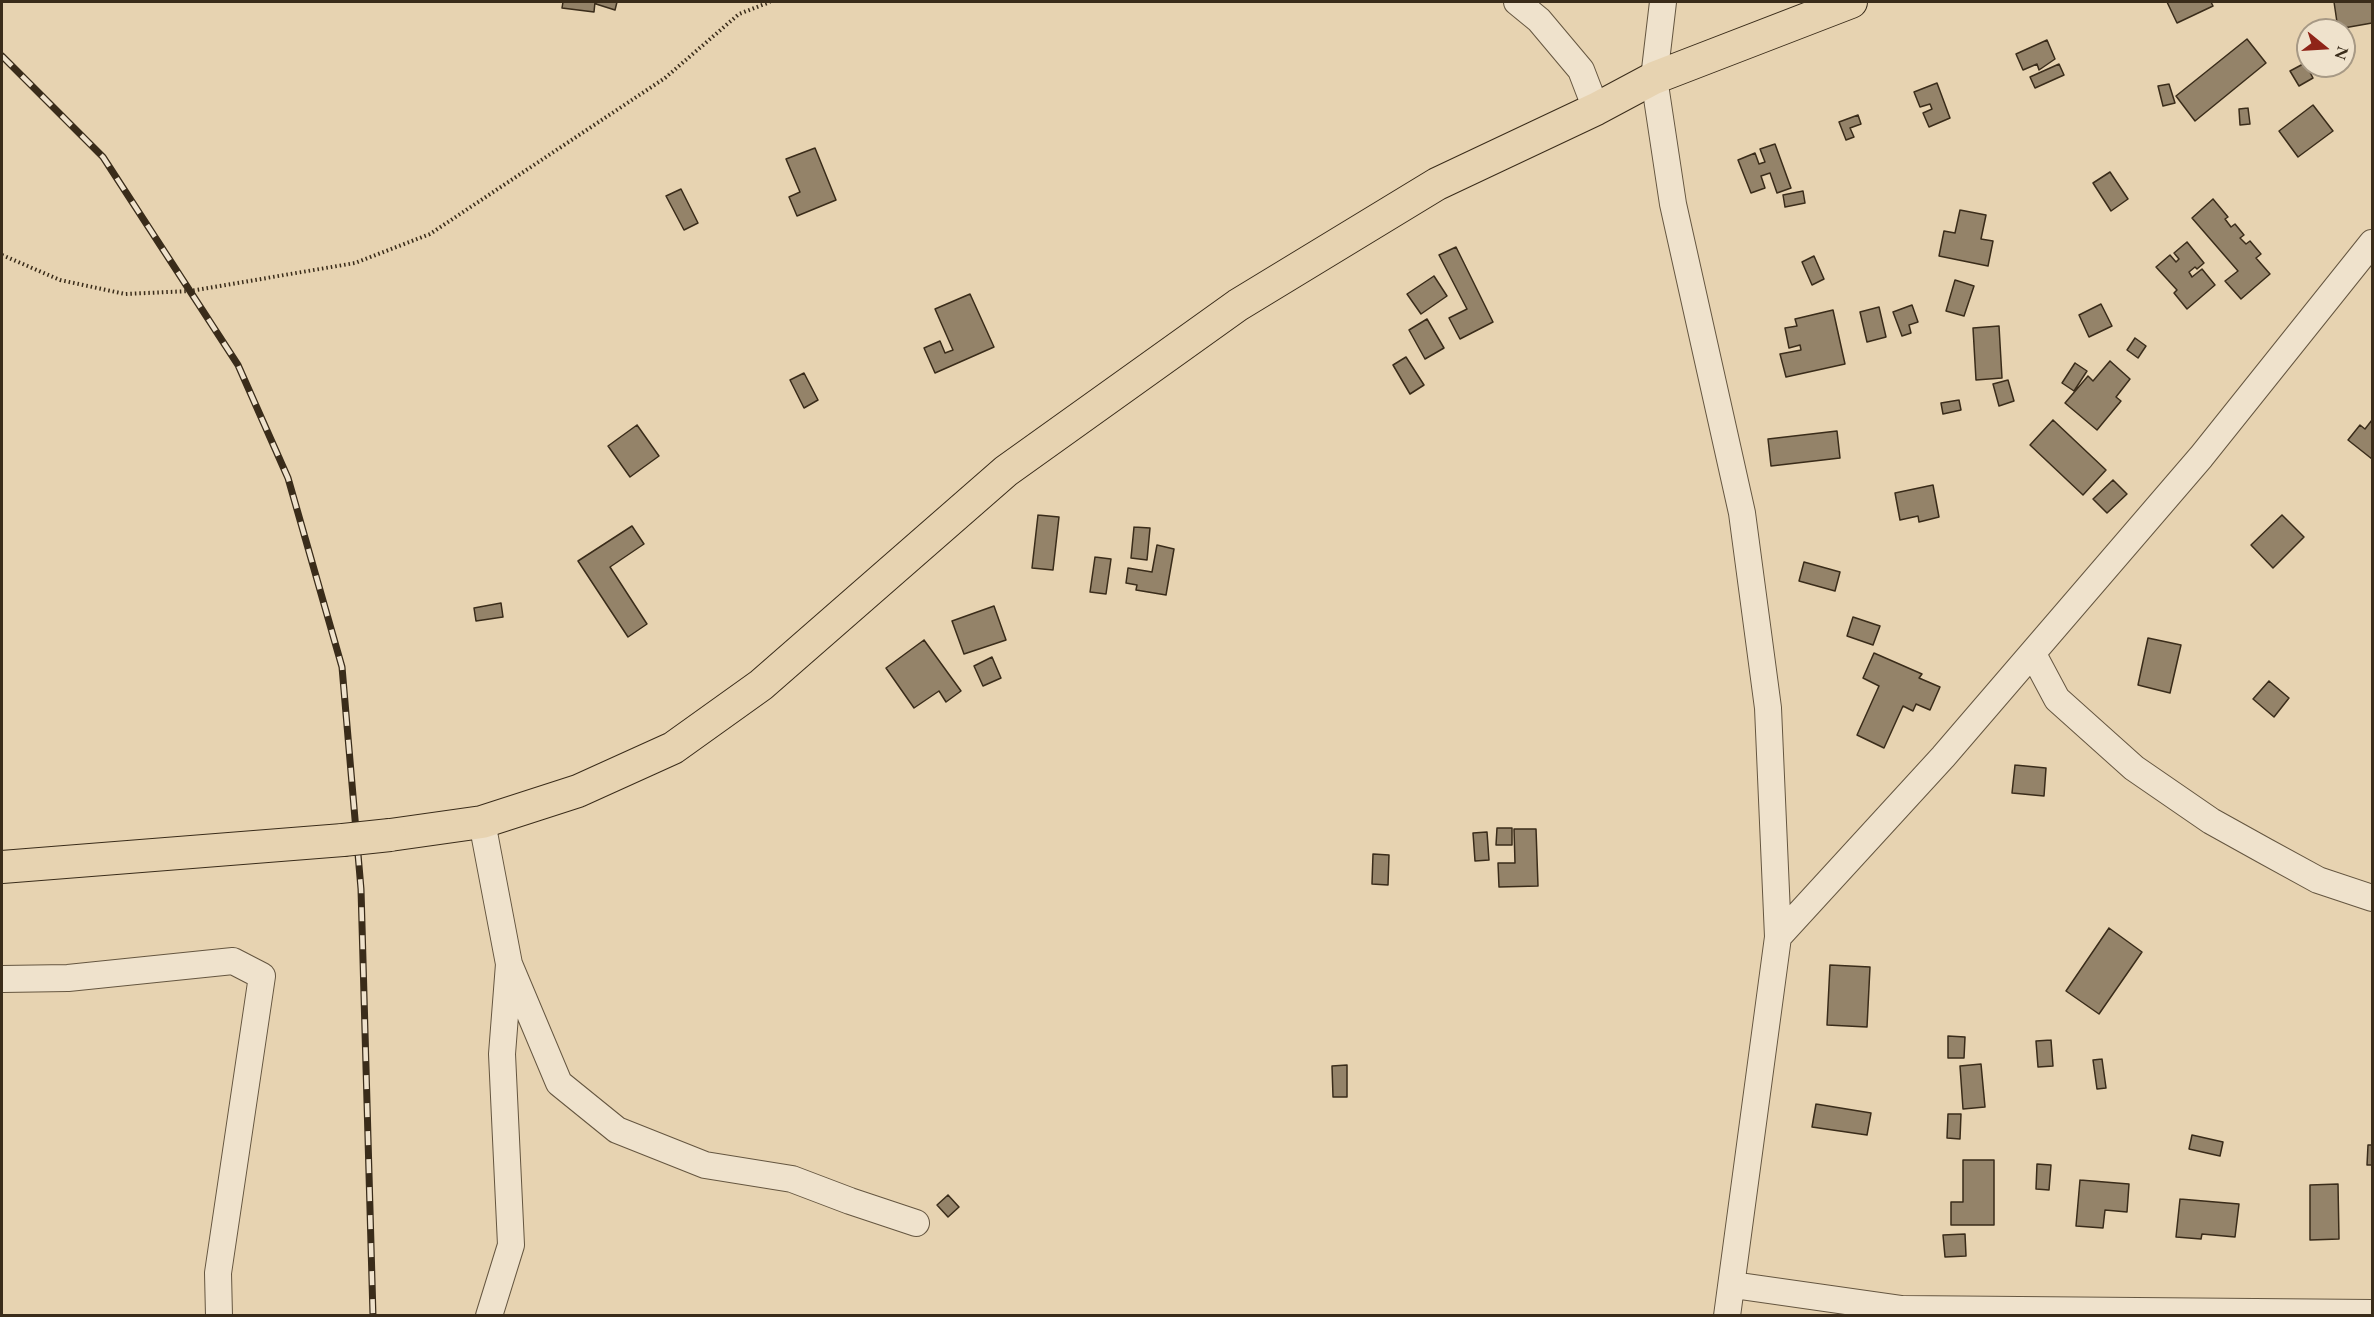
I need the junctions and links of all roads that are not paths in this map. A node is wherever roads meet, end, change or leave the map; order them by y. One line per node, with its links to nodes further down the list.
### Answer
1 (1517, 2): 5 (street)
2 (1663, 2): 4 (street)
3 (1851, 2): 4 (main road)
4 (1654, 78): 5 (main road); 11 (street)
5 (1596, 109): 8 (main road)
6 (2373, 243): 7 (street)
7 (2033, 654): 10 (street); 11 (street)
8 (482, 822): 9 (main road, bridge); 12 (street)
9 (2, 867)
10 (2373, 898)
11 (1778, 937): 15 (street)
12 (509, 964): 14 (street); 18 (street)
13 (2, 979): 17 (street)
14 (916, 1223)
15 (1733, 1285): 16 (street); 19 (street)
16 (2373, 1313)
17 (219, 1316)
18 (489, 1316)
19 (1727, 1316)

